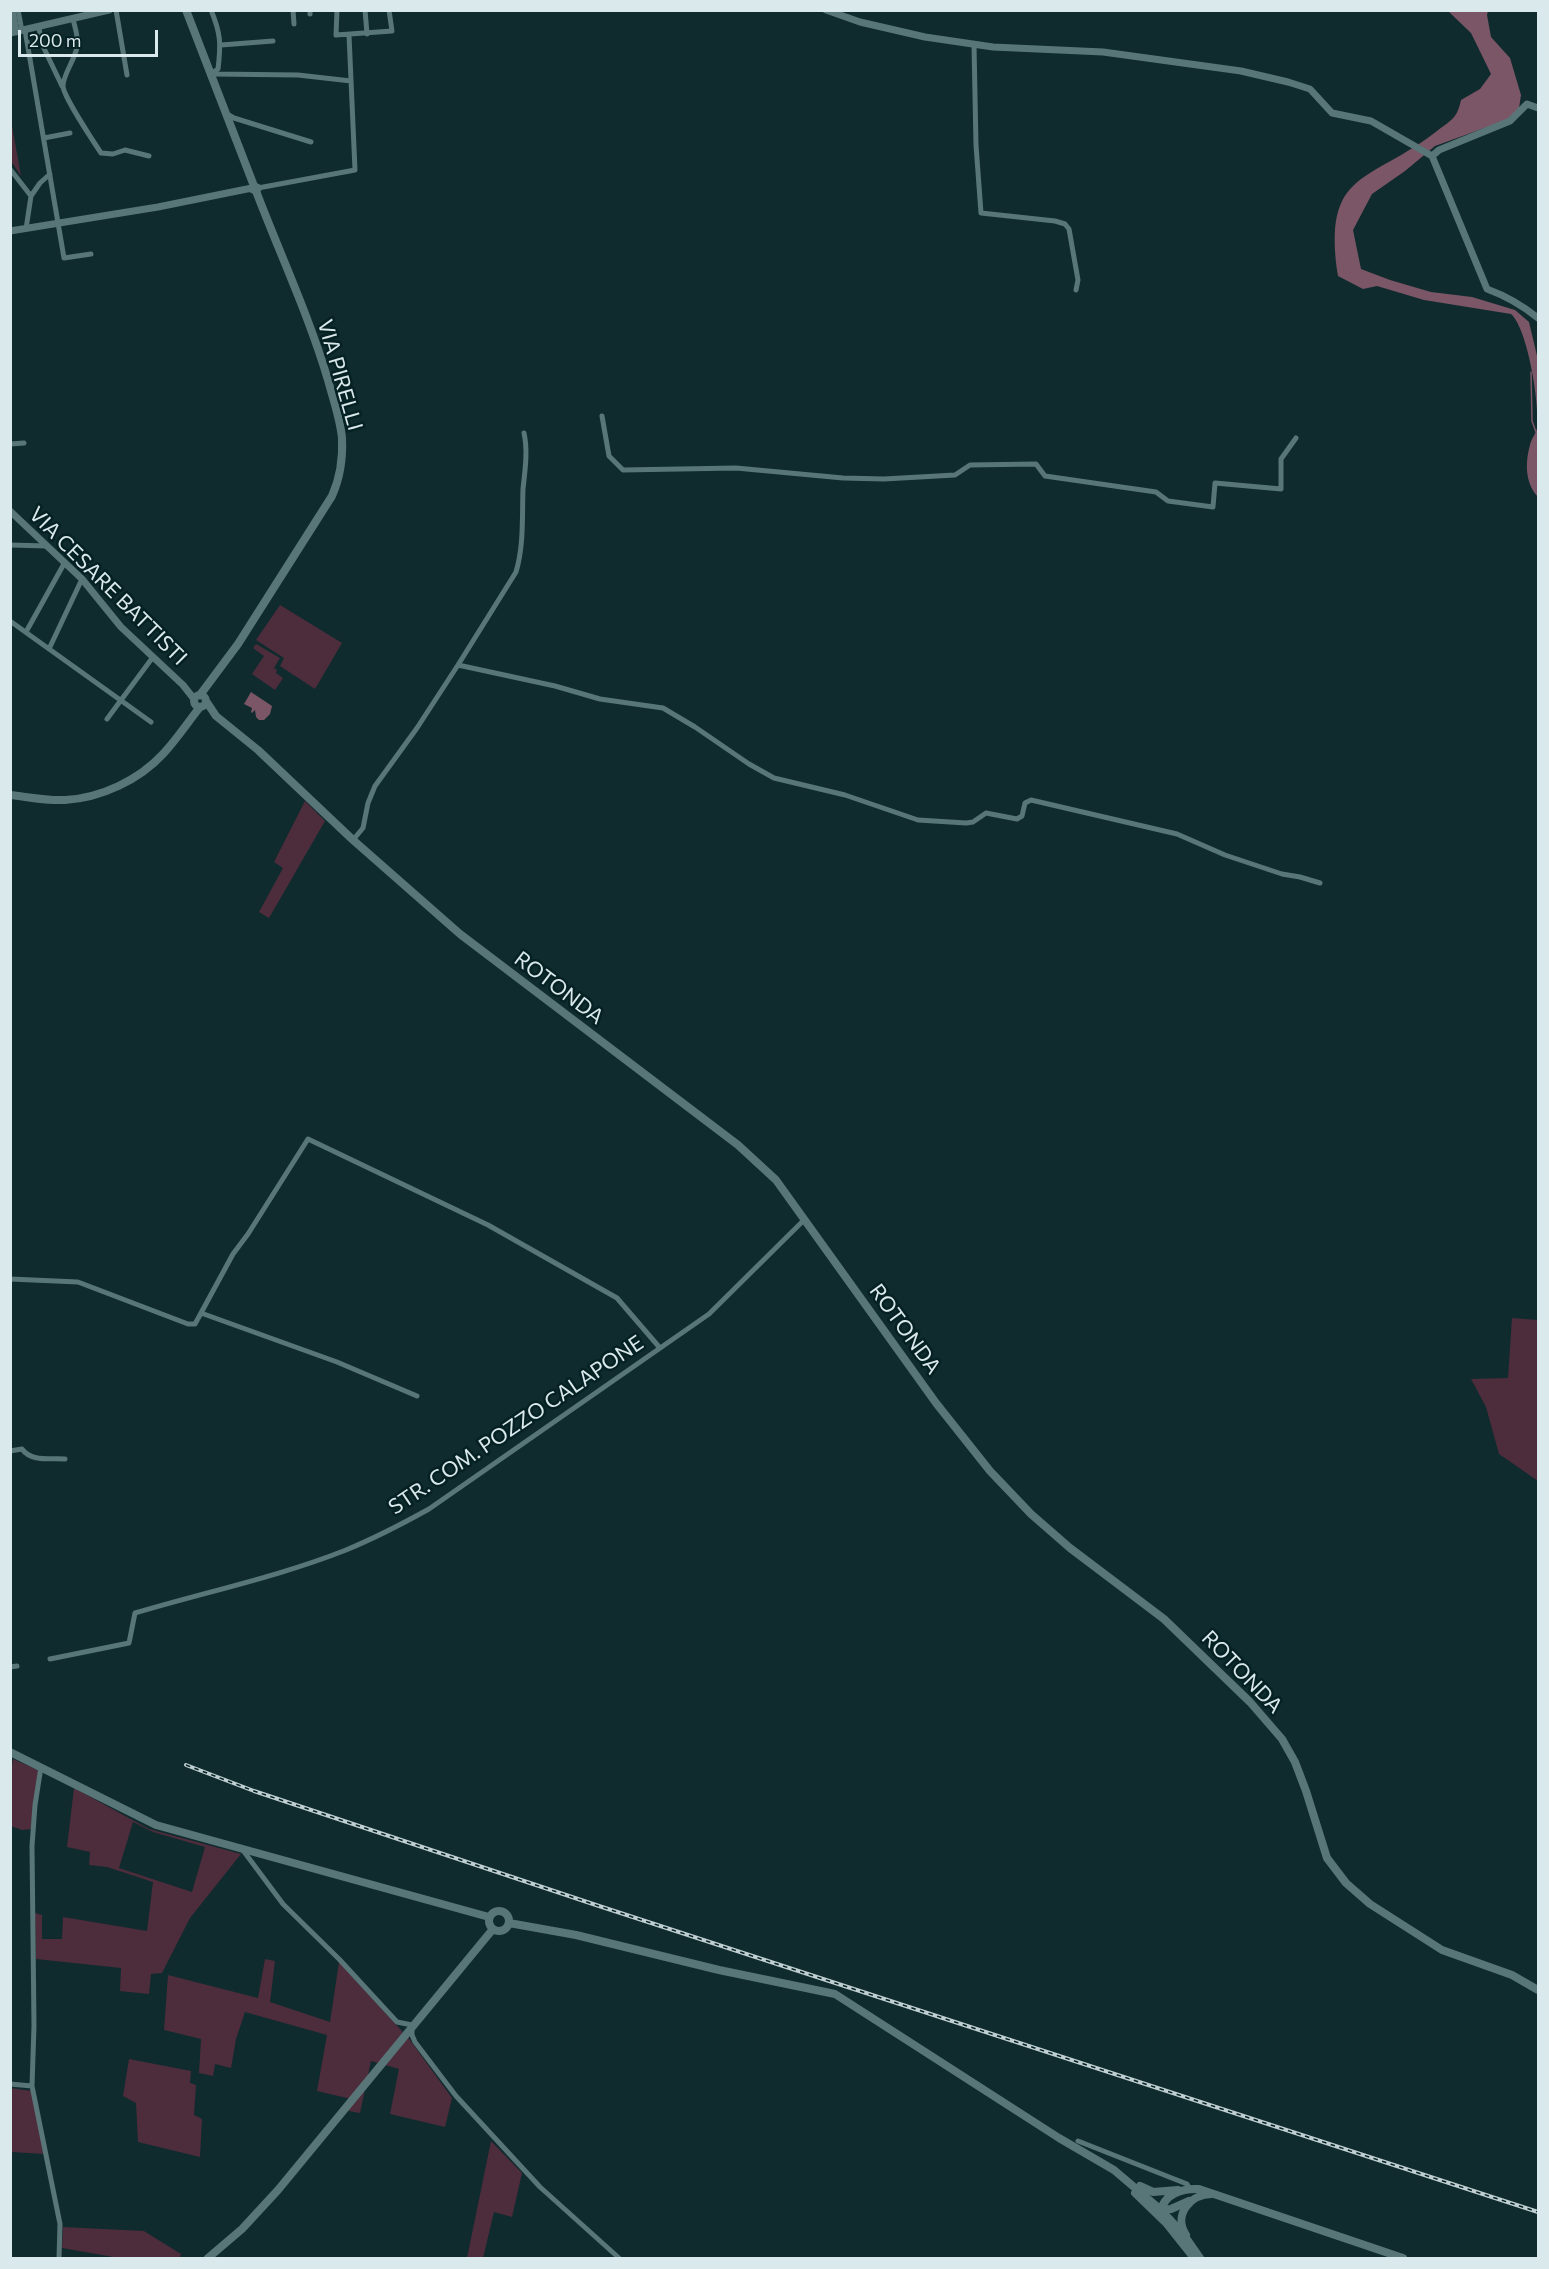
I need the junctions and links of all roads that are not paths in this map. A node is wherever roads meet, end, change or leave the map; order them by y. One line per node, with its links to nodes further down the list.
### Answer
1 (12, 10): 16 (street)
2 (18, 10): 16 (street)
3 (66, 10): 13 (street)
4 (116, 10): 23 (street)
5 (186, 10): 22 (main road, VIA PIRELLI)
6 (211, 10): 20 (street)
7 (293, 10): 14 (street)
8 (337, 10): 18 (street)
9 (365, 10): 17 (street)
10 (389, 10): 17 (street)
11 (826, 10): 21 (street)
12 (104, 11): 13 (street)
13 (71, 20): 15 (street); 25 (street)
14 (294, 24)
15 (39, 27): 16 (street); 25 (street)
16 (18, 31): 29 (street)
17 (367, 34): 18 (street)
18 (350, 35): 24 (street)
19 (273, 41): 20 (street)
20 (221, 45): 22 (street)
21 (974, 45): 32 (street); 41 (street)
22 (212, 74): 24 (street); 27 (main road, VIA PIRELLI)
23 (127, 75)
24 (351, 81): 35 (street)
25 (63, 88): 31 (street)
26 (1539, 108): 32 (street)
27 (227, 114): 30 (street); 35 (main road, VIA PIRELLI)
28 (70, 133): 29 (street)
29 (44, 138): 34 (street)
30 (311, 142)
31 (148, 156)
32 (1432, 156): 42 (street)
33 (10, 168): 36 (street)
34 (50, 174): 36 (street); 37 (street)
35 (255, 188): 37 (street); 59 (main road, VIA PIRELLI)
36 (31, 196): 38 (street)
37 (58, 223): 38 (street); 40 (street)
38 (26, 229): 39 (street)
39 (10, 231)
40 (91, 254)
41 (1076, 290)
42 (1539, 318)
43 (602, 416): 45 (street)
44 (524, 433): 57 (street)
45 (1296, 438)
46 (24, 443): 47 (street)
47 (10, 444)
48 (10, 511): 50 (street, VIA CESARE BATTISTI)
49 (10, 545): 50 (street)
50 (48, 546): 51 (street, VIA CESARE BATTISTI)
51 (65, 562): 52 (street, VIA CESARE BATTISTI); 54 (street)
52 (82, 579): 55 (street); 56 (street, VIA CESARE BATTISTI)
53 (10, 621): 54 (street)
54 (26, 632): 55 (street)
55 (49, 649): 58 (street)
56 (153, 657): 58 (street); 59 (street, VIA CESARE BATTISTI)
57 (458, 665): 63 (street); 64 (street)
58 (121, 699): 60 (street); 61 (street)
59 (200, 701): 62 (main road, VIA PIRELLI); 63 (main road, ROTONDA)
60 (107, 719)
61 (151, 722)
62 (10, 795)
63 (353, 840): 65 (main road, ROTONDA)
64 (1320, 884)
65 (804, 1220): 68 (street, STR. COM. POZZO CALAPONE); 79 (main road, ROTONDA)
66 (10, 1279): 67 (street)
67 (201, 1313): 68 (street); 69 (street)
68 (660, 1348): 72 (street, STR. COM. POZZO CALAPONE)
69 (417, 1396)
70 (10, 1451): 71 (street)
71 (65, 1459)
72 (50, 1659)
73 (10, 1752): 74 (main road)
74 (41, 1767): 75 (main road); 84 (street)
75 (242, 1849): 76 (main road); 80 (street)
76 (489, 1917): 77 (main road); 78 (main road)
77 (509, 1923): 78 (main road); 85 (main road)
78 (493, 1929): 80 (main road)
79 (1539, 1990)
80 (412, 2025): 81 (main road); 82 (street)
81 (399, 2041): 82 (street); 94 (main road)
82 (415, 2042): 95 (street)
83 (10, 2084): 84 (street)
84 (32, 2086): 93 (street)
85 (1059, 2138): 86 (main road); 87 (main road)
86 (1076, 2143): 88 (street); 88 (main road); 91 (main road)
87 (1122, 2182): 91 (main road); 92 (main road)
88 (1188, 2189): 89 (main road); 91 (main road)
89 (1216, 2194): 90 (main road); 98 (main road)
90 (1192, 2200): 91 (main road); 97 (main road)
91 (1161, 2210): 92 (main road); 97 (main road)
92 (1185, 2245): 96 (main road)
93 (59, 2259)
94 (208, 2259)
95 (619, 2259)
96 (1194, 2259)
97 (1202, 2259)
98 (1403, 2259)

